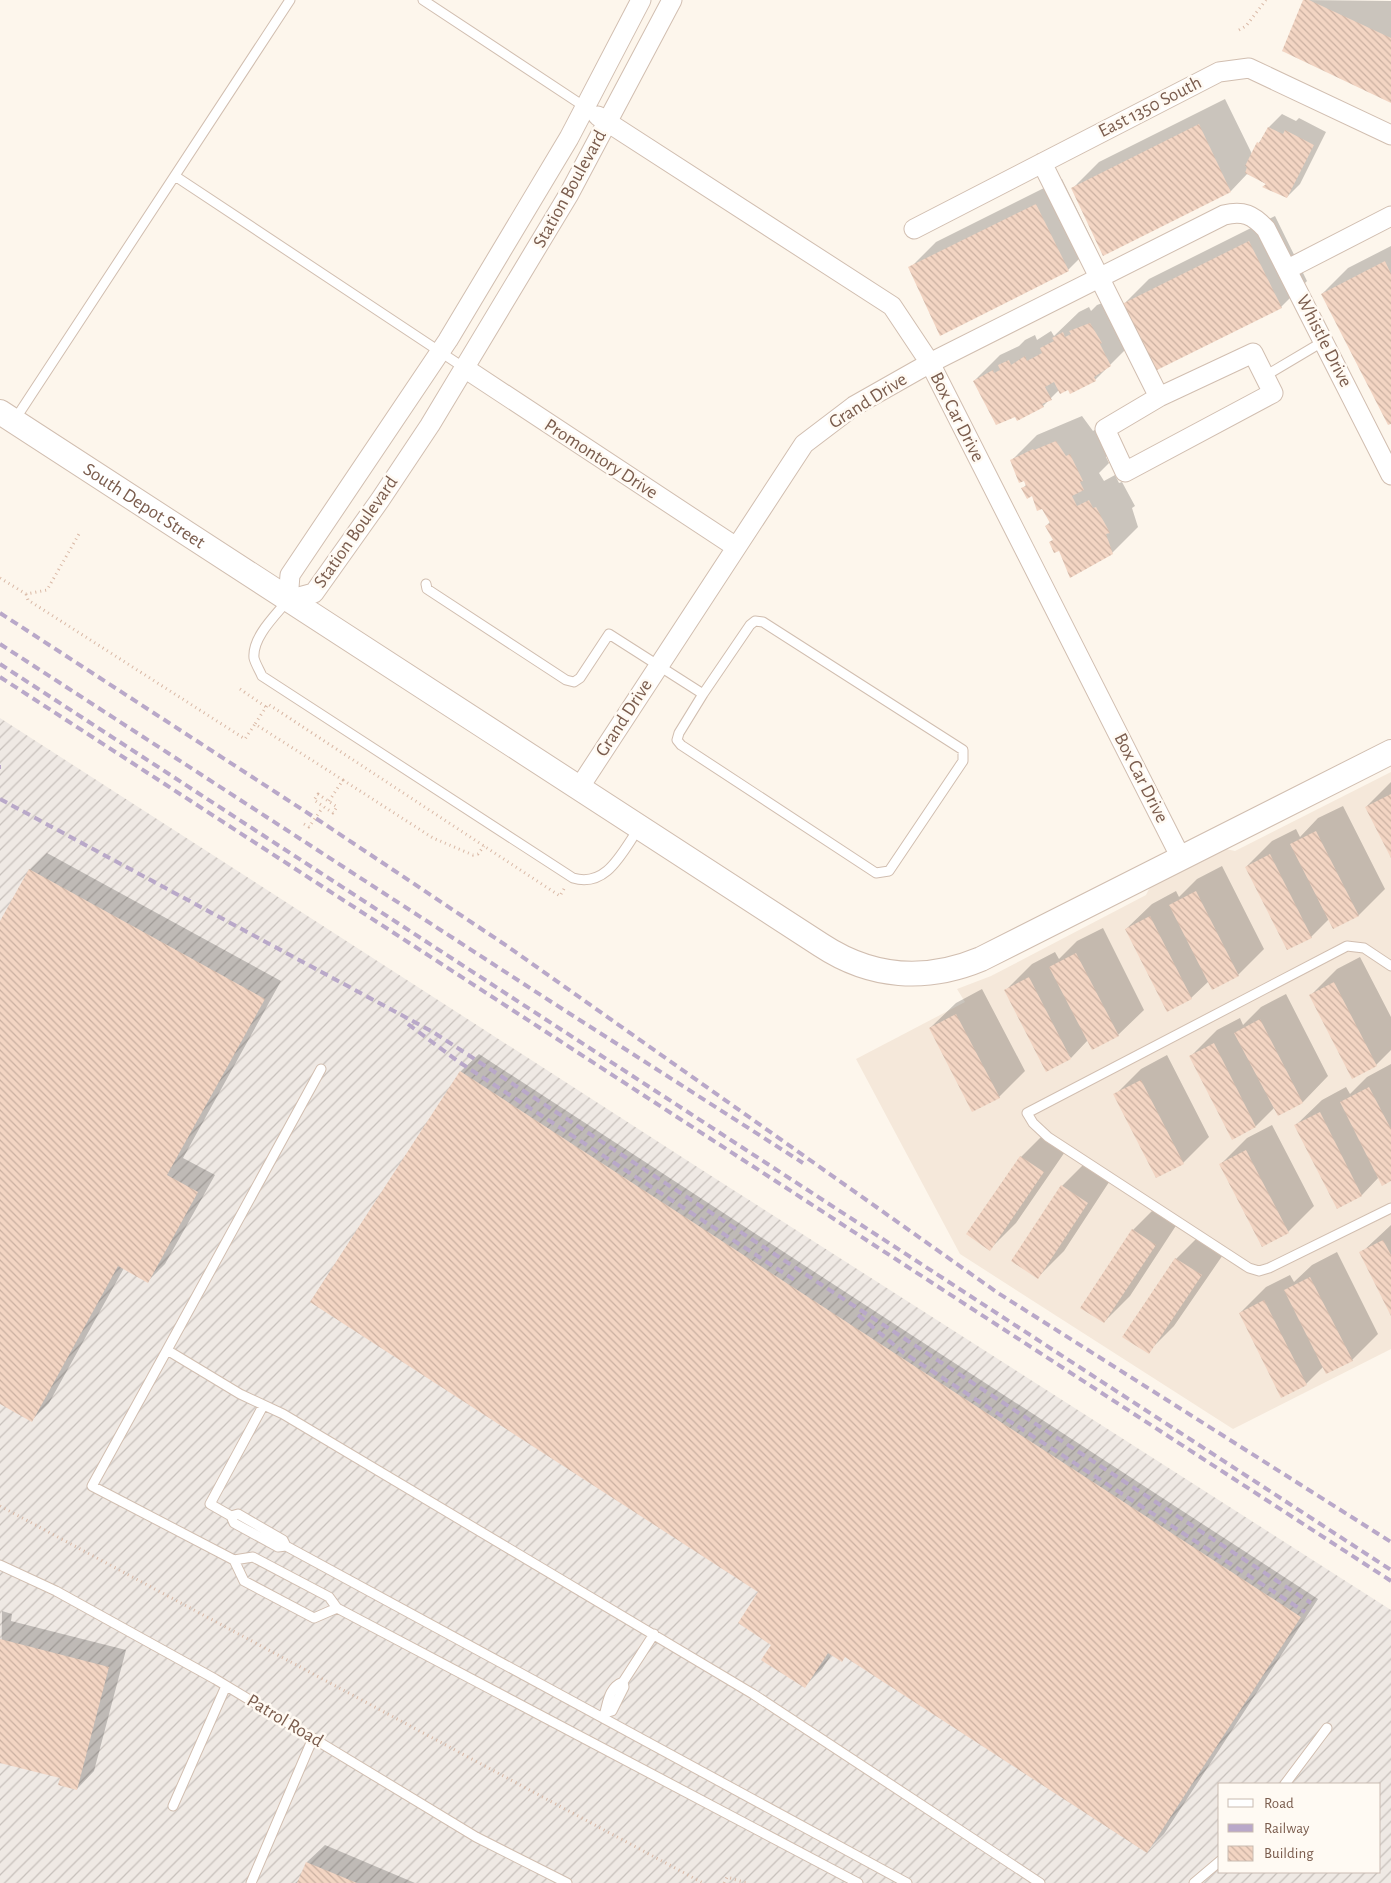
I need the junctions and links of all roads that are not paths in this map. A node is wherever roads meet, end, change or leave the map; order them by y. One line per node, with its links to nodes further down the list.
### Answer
1 (290, 0): 9 (lane)
2 (423, 0): 5 (lane)
3 (641, 0): 5 (street, Station Boulevard)
4 (672, 0): 6 (street, Station Boulevard)
5 (585, 107): 6 (street, Box Car Drive); 16 (street, Station Boulevard)
6 (607, 122): 17 (street, Box Car Drive); 18 (street, Station Boulevard)
7 (1391, 136): 8 (street, East 1350 South)
8 (1042, 163): 12 (street, East 1350 South); 14 (street)
9 (175, 176): 16 (lane); 21 (lane)
10 (1249, 214): 13 (street, Whistle Drive); 14 (street, Grand Drive)
11 (1390, 217): 13 (street)
12 (914, 229)
13 (1288, 269): 15 (street, Whistle Drive)
14 (1100, 277): 17 (street, Grand Drive); 20 (street)
15 (1324, 340): 19 (lane); 22 (street, Whistle Drive)
16 (440, 353): 18 (lane); 26 (street, Station Boulevard)
17 (930, 363): 24 (street, Grand Drive); 32 (street, Box Car Drive)
18 (466, 369): 24 (street, Promontory Drive); 26 (street, Station Boulevard)
19 (1265, 376): 20 (street); 20 (street)
20 (1159, 397)
21 (7, 417): 26 (street, South Depot Street)
22 (1387, 455): 23 (street, Whistle Drive)
23 (1391, 474)
24 (736, 547): 27 (street, Grand Drive)
25 (426, 584): 27 (lane)
26 (288, 600): 30 (street, South Depot Street); 31 (lane)
27 (658, 666): 28 (lane); 30 (street, Grand Drive)
28 (703, 694): 28 (lane)
29 (1391, 752): 32 (street, South Depot Street)
30 (578, 788): 31 (street, South Depot Street)
31 (640, 827): 32 (street, South Depot Street)
32 (1181, 858)
33 (1391, 966): 35 (lane)
34 (322, 1069): 36 (lane)
35 (1391, 1208)
36 (167, 1350): 37 (lane); 38 (lane)
37 (263, 1406): 41 (lane); 43 (lane)
38 (234, 1560): 40 (lane); 40 (lane)
39 (0, 1564): 42 (lane, Patrol Road)
40 (337, 1608): 51 (lane)
41 (654, 1634): 43 (lane); 53 (lane)
42 (226, 1686): 45 (lane, Patrol Road); 47 (lane)
43 (604, 1716): 52 (lane)
44 (1327, 1728): 46 (lane)
45 (313, 1738): 49 (lane); 50 (lane, Patrol Road)
46 (1286, 1783)
47 (173, 1806)
48 (1218, 1862): 54 (lane)
49 (251, 1883)
50 (567, 1883)
51 (858, 1883)
52 (906, 1883)
53 (1040, 1883)
54 (1194, 1883)

